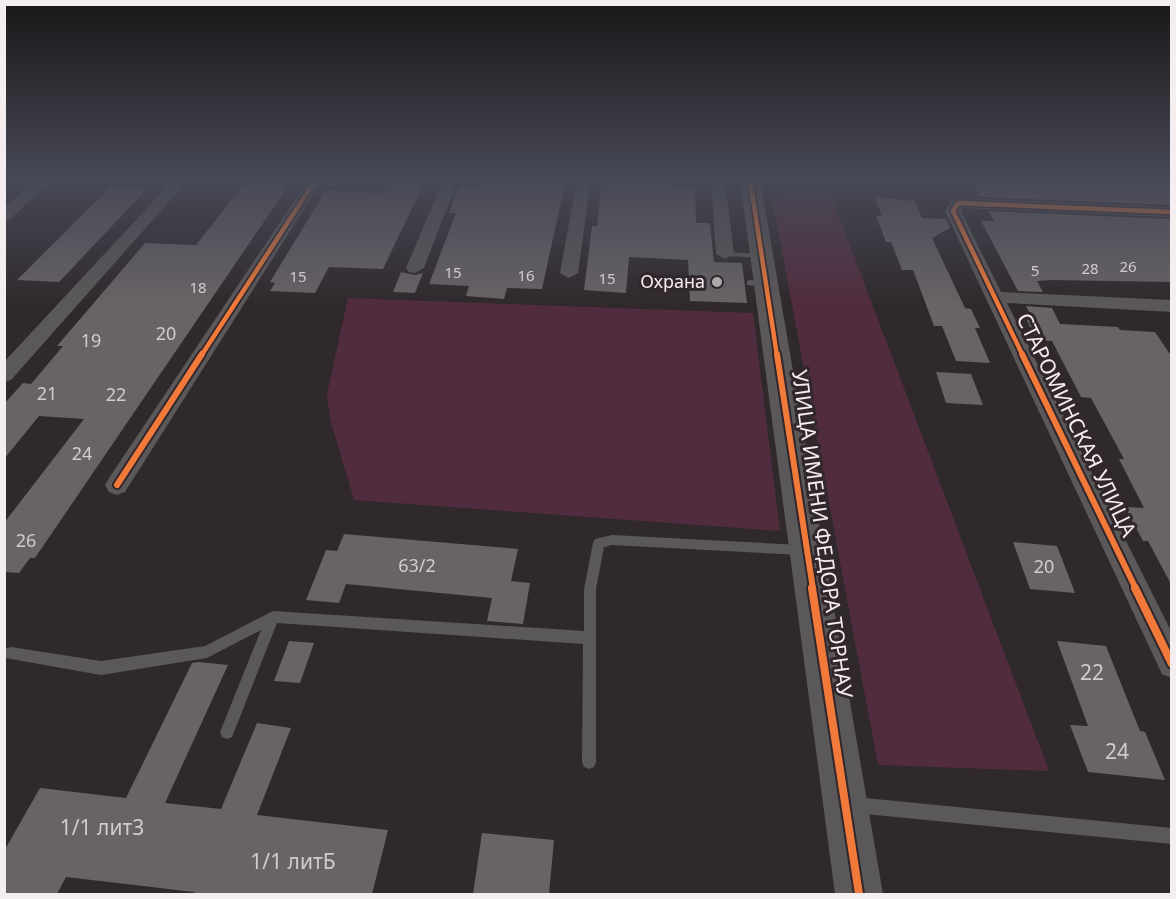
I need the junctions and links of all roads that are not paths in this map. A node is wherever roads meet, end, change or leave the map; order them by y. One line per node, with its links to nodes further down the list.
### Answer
1 (144, 221): 14 (street)
2 (289, 221): 15 (street)
3 (434, 221): 9 (street)
4 (577, 221): 10 (street)
5 (722, 221): 8 (street)
6 (754, 221): 11 (street, УЛИЦА ИМЕНИ ФЕДОРА ТОРНАУ)
7 (958, 221): 12 (street, СТАРОМИНСКАЯ УЛИЦА)
8 (726, 254): 11 (lane)
9 (415, 268)
10 (569, 273)
11 (760, 275): 16 (street, УЛИЦА ИМЕНИ ФЕДОРА ТОРНАУ)
12 (996, 297): 13 (street); 20 (street, СТАРОМИНСКАЯ УЛИЦА)
13 (1172, 306)
14 (4, 375)
15 (117, 485)
16 (808, 550): 18 (lane); 23 (street, УЛИЦА ИМЕНИ ФЕДОРА ТОРНАУ)
17 (273, 617): 18 (lane); 19 (lane); 21 (lane)
18 (590, 638): 22 (lane)
19 (12, 653)
20 (1172, 664)
21 (227, 732)
22 (589, 762)
23 (845, 803): 24 (lane); 25 (street, УЛИЦА ИМЕНИ ФЕДОРА ТОРНАУ)
24 (1172, 836)
25 (859, 894)

